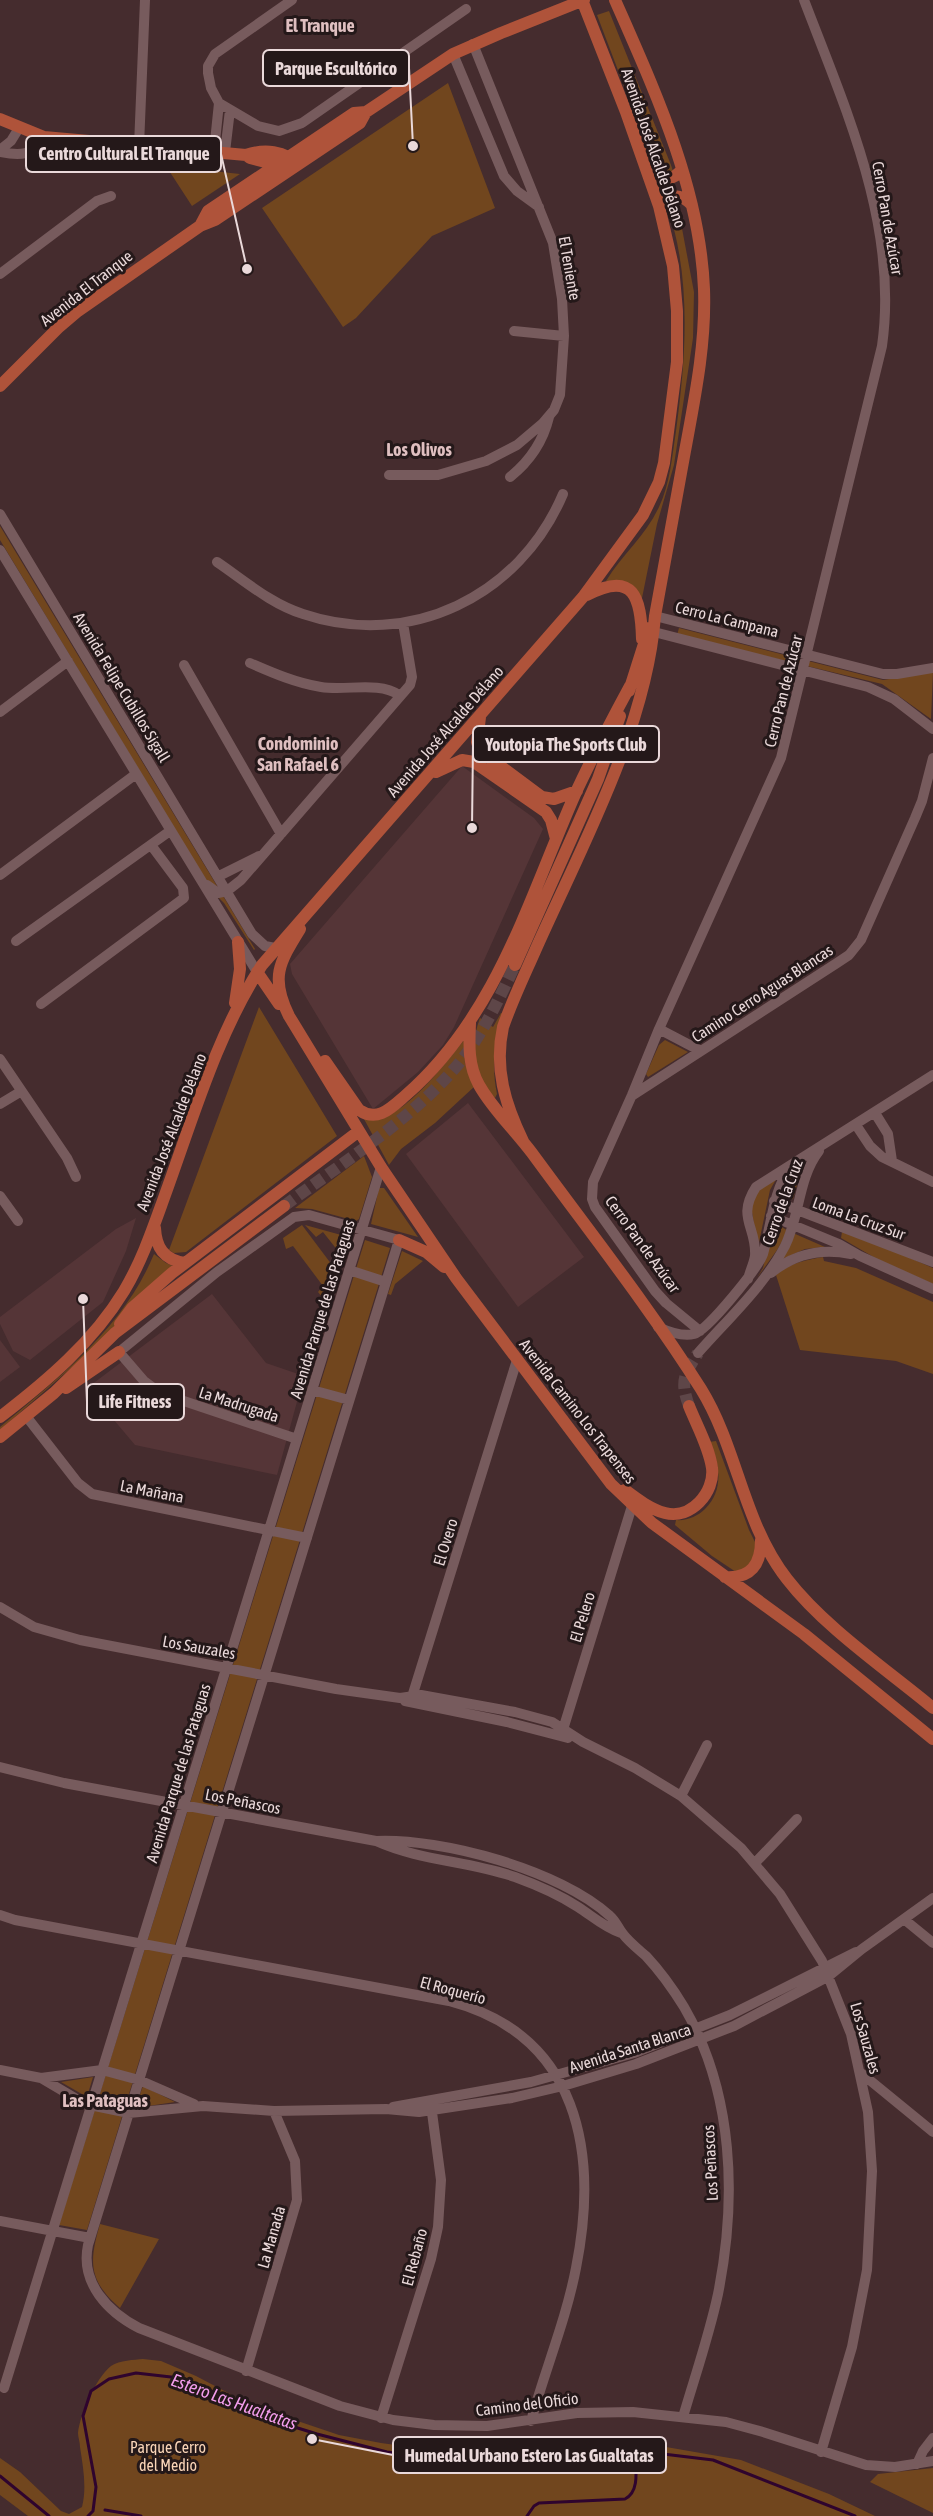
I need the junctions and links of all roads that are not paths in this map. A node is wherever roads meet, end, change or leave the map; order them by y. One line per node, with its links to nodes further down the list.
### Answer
1 (145, 0): 17 (street)
2 (291, 0): 10 (street)
3 (583, 0): 7 (main road, Avenida El Tranque); 13 (main road, Avenida José Alcalde Délano)
4 (615, 0): 23 (main road, Avenida José Alcalde Délano)
5 (804, 0): 48 (street, Cerro Pan de Azúcar)
6 (466, 9): 12 (street)
7 (473, 44): 8 (main road, Avenida El Tranque); 9 (street, El Teniente)
8 (453, 54): 11 (street); 21 (main road, Avenida El Tranque)
9 (496, 99): 11 (street); 28 (street, El Teniente)
10 (219, 103): 12 (street); 19 (street)
11 (476, 108): 28 (street)
12 (230, 110): 19 (street)
13 (626, 112): 23 (main road); 27 (main road, Avenida José Alcalde Délano)
14 (0, 119): 15 (main road)
15 (19, 128): 16 (main road); 18 (street)
16 (44, 137): 17 (main road); 18 (street)
17 (139, 146): 19 (main road)
18 (0, 151)
19 (220, 152): 20 (main road)
20 (243, 154): 21 (main road); 22 (main road); 24 (main road)
21 (293, 164): 22 (main road); 29 (main road, Avenida El Tranque)
22 (277, 165): 24 (main road, Avenida El Tranque)
23 (682, 170): 26 (main road, Avenida José Alcalde Délano)
24 (250, 182): 29 (main road, Avenida El Tranque)
25 (111, 196): 30 (street)
26 (692, 205): 27 (main road); 44 (main road, Avenida José Alcalde Délano)
27 (659, 206): 43 (main road, Avenida José Alcalde Délano)
28 (539, 207): 32 (street, El Teniente)
29 (200, 226): 33 (main road, Avenida El Tranque)
30 (0, 274)
31 (514, 331): 32 (street)
32 (564, 336): 34 (street, El Teniente)
33 (0, 386)
34 (549, 417): 35 (street, El Teniente); 36 (street, El Teniente)
35 (389, 476)
36 (510, 477)
37 (563, 494): 45 (street)
38 (0, 514): 41 (street, Avenida Felipe Cubillos Sigall)
39 (0, 527): 41 (street)
40 (0, 550): 49 (street, Avenida Felipe Cubillos Sigall)
41 (22, 551): 69 (street, Avenida Felipe Cubillos Sigall)
42 (217, 562): 45 (street)
43 (583, 597): 47 (main road); 57 (main road, Avenida José Alcalde Délano)
44 (655, 616): 46 (main road, Avenida José Alcalde Délano); 47 (main road, Avenida José Alcalde Délano); 48 (street, Cerro La Campana)
45 (403, 622): 55 (street)
46 (654, 632): 53 (street, Cerro La Campana); 93 (main road, Avenida José Alcalde Délano)
47 (642, 645): 54 (main road, Avenida José Alcalde Délano)
48 (807, 654): 52 (street, Cerro La Campana); 53 (street, Cerro Pan de Azúcar)
49 (68, 662): 56 (street, Avenida Felipe Cubillos Sigall); 60 (street, Avenida Felipe Cubillos Sigall)
50 (250, 663): 55 (street)
51 (184, 665): 64 (street)
52 (933, 668)
53 (803, 671): 58 (street, Cerro La Campana); 82 (street, Cerro Pan de Azúcar)
54 (630, 686): 62 (main road); 76 (main road, Avenida José Alcalde Délano)
55 (399, 695): 64 (street)
56 (0, 712)
57 (481, 716): 61 (main road, Avenida José Alcalde Délano); 62 (main road)
58 (933, 729)
59 (933, 758): 84 (street, Camino Cerro Aguas Blancas)
60 (136, 774): 63 (street, Avenida Felipe Cubillos Sigall); 68 (street, Avenida Felipe Cubillos Sigall)
61 (430, 774): 65 (main road); 72 (main road, Avenida José Alcalde Délano)
62 (577, 791): 65 (main road)
63 (170, 831): 66 (street); 70 (street, Avenida Felipe Cubillos Sigall)
64 (281, 834): 67 (street)
65 (556, 839): 80 (main road)
66 (151, 845): 73 (street); 78 (street)
67 (262, 855): 69 (street); 71 (street)
68 (0, 875)
69 (219, 876): 71 (street, Avenida Felipe Cubillos Sigall)
70 (200, 880): 71 (street); 74 (street, Avenida Felipe Cubillos Sigall)
71 (227, 891): 75 (street, Avenida Felipe Cubillos Sigall)
72 (307, 914): 75 (main road, Avenida José Alcalde Délano); 79 (main road, Avenida Camino Los Trapenses)
73 (16, 942)
74 (238, 942): 77 (street, Avenida Felipe Cubillos Sigall); 81 (main road)
75 (275, 948): 77 (main road, Avenida José Alcalde Délano)
76 (515, 965)
77 (258, 972): 79 (main road, Avenida Camino Los Trapenses); 81 (main road, Avenida José Alcalde Délano)
78 (41, 1004)
79 (290, 1016): 83 (main road, Avenida Camino Los Trapenses)
80 (470, 1023): 83 (main road); 93 (main road)
81 (229, 1026): 106 (main road, Avenida José Alcalde Délano)
82 (659, 1029): 84 (street); 88 (street, Cerro Pan de Azúcar)
83 (306, 1044): 92 (main road, Avenida Camino Los Trapenses)
84 (701, 1051): 88 (street, Camino Cerro Aguas Blancas)
85 (0, 1059): 87 (street)
86 (933, 1075): 90 (street, Cerro de la Cruz)
87 (20, 1092): 89 (street); 98 (street)
88 (633, 1095): 120 (street, Cerro Pan de Azúcar)
89 (0, 1104)
90 (875, 1113): 91 (street, Cerro de la Cruz); 95 (street)
91 (856, 1125): 94 (street, Cerro de la Cruz); 95 (street)
92 (359, 1131): 97 (main road, Avenida Camino Los Trapenses); 112 (main road)
93 (523, 1141): 119 (main road)
94 (825, 1145): 96 (street, Cerro de la Cruz); 103 (street, Cerro de la Cruz)
95 (892, 1161): 99 (street)
96 (793, 1164): 101 (street, Cerro de la Cruz); 115 (street, Cerro de la Cruz)
97 (381, 1167): 108 (street, Avenida Parque de las Pataguas); 114 (main road, Avenida Camino Los Trapenses)
98 (76, 1177)
99 (933, 1182)
100 (0, 1196): 105 (street)
101 (774, 1201): 103 (street, Loma La Cruz Sur); 104 (street, Cerro de la Cruz)
102 (284, 1206): 121 (main road)
103 (798, 1211): 107 (street, Cerro de la Cruz); 111 (street, Loma La Cruz Sur)
104 (771, 1216): 107 (street, Loma La Cruz Sur); 115 (street, Cerro de la Cruz)
105 (18, 1221)
106 (154, 1224): 112 (main road); 132 (main road, Avenida José Alcalde Délano)
107 (793, 1225): 110 (street, Loma La Cruz Sur); 116 (street, Cerro de la Cruz)
108 (361, 1231): 109 (street); 113 (street, Avenida Parque de las Pataguas); 122 (street)
109 (399, 1240): 114 (main road); 117 (street)
110 (860, 1256): 116 (street, Loma La Cruz Sur); 118 (street, Loma La Cruz Sur)
111 (933, 1262)
112 (184, 1263): 121 (main road)
113 (349, 1270): 117 (street); 127 (street, Avenida Parque de las Pataguas)
114 (456, 1278): 124 (main road, Avenida Camino Los Trapenses)
115 (748, 1279): 120 (street, Cerro de la Cruz)
116 (761, 1281): 123 (street, Cerro de la Cruz)
117 (386, 1282): 129 (street)
118 (933, 1289)
119 (658, 1327): 120 (street); 138 (main road)
120 (700, 1331)
121 (115, 1333): 128 (main road)
122 (119, 1352): 128 (main road); 134 (street, La Madrugada)
123 (698, 1353)
124 (518, 1360): 125 (main road, Avenida Camino Los Trapenses); 126 (street, El Overo)
125 (533, 1381): 126 (street); 135 (main road, Avenida Camino Los Trapenses)
126 (508, 1389): 144 (street, El Overo)
127 (312, 1390): 129 (street); 134 (street, Avenida Parque de las Pataguas)
128 (54, 1393): 131 (main road)
129 (349, 1400): 139 (street)
130 (689, 1406): 135 (main road)
131 (26, 1416): 133 (main road); 137 (street, La Mañana)
132 (0, 1417)
133 (0, 1437)
134 (297, 1439): 137 (street, Avenida Parque de las Pataguas)
135 (603, 1474): 136 (main road, Avenida Camino Los Trapenses)
136 (632, 1506): 140 (main road, Avenida Camino Los Trapenses); 146 (street, El Pelero)
137 (269, 1529): 139 (street, La Mañana); 142 (street, Avenida Parque de las Pataguas)
138 (761, 1537): 140 (main road); 145 (main road)
139 (307, 1538): 143 (street)
140 (725, 1577): 147 (main road, Avenida Camino Los Trapenses)
141 (0, 1606): 142 (street, Los Sauzales)
142 (226, 1667): 143 (street, Los Sauzales); 151 (street, Avenida Parque de las Pataguas)
143 (265, 1674): 144 (street, Los Sauzales); 152 (street)
144 (408, 1699): 146 (street, Los Sauzales)
145 (933, 1708)
146 (562, 1732): 150 (street, Los Sauzales)
147 (933, 1739)
148 (707, 1746): 150 (street)
149 (0, 1767): 151 (street, Los Peñascos)
150 (681, 1796): 154 (street, Los Sauzales)
151 (184, 1805): 152 (street, Los Peñascos); 158 (street, Avenida Parque de las Pataguas)
152 (222, 1812): 160 (street); 162 (street, Los Peñascos)
153 (797, 1819): 154 (street)
154 (755, 1863): 161 (street, Los Sauzales)
155 (933, 1899): 157 (street, Avenida Santa Blanca)
156 (1, 1916): 158 (street, El Roquerío)
157 (905, 1920): 159 (street); 161 (street, Avenida Santa Blanca)
158 (141, 1943): 160 (street, El Roquerío); 165 (street, Avenida Parque de las Pataguas)
159 (933, 1943)
160 (179, 1950): 167 (street, El Roquerío); 169 (street)
161 (827, 1971): 162 (street, Avenida Santa Blanca); 163 (street, Avenida Santa Blanca); 166 (street, Los Sauzales)
162 (696, 2030): 163 (street, Los Peñascos); 167 (street, Avenida Santa Blanca)
163 (701, 2040): 170 (street, Avenida Santa Blanca); 184 (street, Los Peñascos)
164 (0, 2070): 168 (street, Avenida Santa Blanca)
165 (102, 2070): 168 (street, Avenida Santa Blanca); 169 (street, Avenida Santa Blanca); 172 (street, Avenida Parque de las Pataguas)
166 (861, 2073): 178 (street); 188 (street, Los Sauzales)
167 (557, 2075): 170 (street, El Roquerío); 171 (street, Avenida Santa Blanca)
168 (41, 2078): 172 (street, Avenida Santa Blanca)
169 (139, 2080): 173 (street, Avenida Santa Blanca); 177 (street)
170 (563, 2086): 176 (street, Avenida Santa Blanca); 186 (street, El Roquerío)
171 (430, 2099): 174 (street, Avenida Santa Blanca); 176 (street, El Rebaño)
172 (91, 2106): 177 (street, Avenida Santa Blanca); 180 (street, Avenida Parque de las Pataguas)
173 (203, 2106): 175 (street, Avenida Santa Blanca); 177 (street, Avenida Santa Blanca)
174 (386, 2109): 175 (street, Avenida Santa Blanca); 176 (street, Avenida Santa Blanca)
175 (274, 2111): 182 (street, La Manada)
176 (432, 2111): 185 (street, El Rebaño)
177 (129, 2113): 181 (street)
178 (933, 2132)
179 (0, 2221): 180 (street)
180 (52, 2231): 181 (street); 183 (street, Avenida Parque de las Pataguas)
181 (90, 2238): 182 (street, Camino del Oficio)
182 (246, 2371): 185 (street, Camino del Oficio)
183 (4, 2388)
184 (683, 2417): 186 (street, Camino del Oficio); 188 (street, Camino del Oficio)
185 (381, 2418): 186 (street, Camino del Oficio)
186 (531, 2421)
187 (933, 2438): 190 (street)
188 (821, 2452): 190 (street, Camino del Oficio)
189 (933, 2461): 190 (street, Camino del Oficio)
190 (917, 2464)

